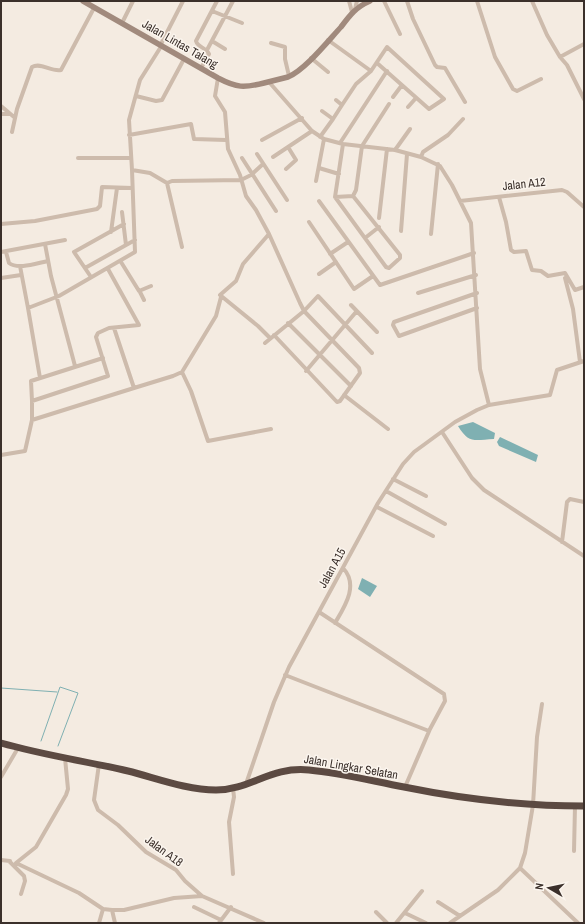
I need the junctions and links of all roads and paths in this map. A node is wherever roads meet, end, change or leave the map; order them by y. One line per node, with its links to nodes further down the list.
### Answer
1 (84, 1): 13 (street, Jalan Lintas Talang)
2 (133, 1): 17 (street)
3 (183, 1): 23 (street)
4 (217, 1): 14 (street)
5 (233, 1): 16 (street)
6 (349, 1): 15 (street)
7 (357, 1): 15 (street)
8 (370, 1): 15 (street, Jalan Lintas Talang)
9 (384, 1): 19 (street)
10 (407, 1): 45 (street)
11 (477, 1): 37 (street)
12 (532, 1): 27 (street)
13 (94, 8): 17 (street, Jalan Lintas Talang); 53 (street)
14 (212, 11): 16 (street); 26 (street)
15 (354, 11): 20 (street, Jalan Lintas Talang)
16 (226, 16): 18 (street); 21 (street)
17 (122, 23): 23 (street, Jalan Lintas Talang)
18 (242, 23)
19 (400, 34)
20 (328, 40): 29 (street, Jalan Lintas Talang); 32 (street)
21 (212, 41): 25 (street); 26 (street)
22 (272, 43): 35 (street)
23 (161, 44): 28 (street, Jalan Lintas Talang); 40 (street)
24 (584, 44): 27 (street)
25 (225, 49)
26 (207, 50): 31 (street)
27 (560, 57): 43 (street)
28 (184, 58): 31 (street, Jalan Lintas Talang); 40 (street)
29 (311, 58): 34 (street); 35 (street, Jalan Lintas Talang)
30 (377, 63): 32 (street); 33 (street); 42 (street)
31 (201, 68): 36 (street, Jalan Lintas Talang)
32 (371, 71): 47 (street)
33 (387, 71): 39 (street); 64 (street)
34 (328, 72)
35 (289, 76): 38 (street, Jalan Lintas Talang)
36 (218, 78): 38 (street, Jalan Lintas Talang); 62 (street)
37 (541, 78)
38 (269, 82): 54 (street)
39 (402, 85): 41 (street); 42 (street)
40 (136, 96): 60 (street)
41 (393, 97)
42 (416, 98): 49 (street)
43 (584, 99)
44 (336, 100): 47 (street)
45 (465, 102)
46 (389, 104): 65 (street)
47 (342, 105): 55 (street)
48 (1, 106): 52 (street)
49 (408, 107)
50 (322, 112): 55 (street)
51 (1, 114): 52 (street)
52 (10, 114): 53 (street)
53 (14, 116): 59 (street)
54 (302, 118): 58 (street); 63 (street)
55 (333, 119): 61 (street)
56 (463, 119): 72 (street)
57 (410, 129): 68 (street)
58 (312, 131): 61 (street); 66 (street)
59 (12, 132)
60 (129, 134): 62 (street); 74 (street)
61 (322, 138): 64 (street); 78 (street)
62 (226, 140): 83 (street)
63 (262, 140)
64 (342, 144): 65 (street); 81 (street)
65 (362, 146): 67 (street); 88 (street)
66 (288, 147): 71 (street); 79 (street)
67 (388, 149): 68 (street); 97 (street)
68 (395, 150): 70 (street)
69 (257, 154): 76 (street)
70 (407, 154): 72 (street); 102 (street)
71 (273, 157)
72 (421, 157): 77 (street)
73 (78, 158): 74 (street)
74 (131, 158): 80 (street)
75 (242, 158): 82 (street)
76 (263, 164): 82 (street); 91 (street)
77 (438, 164): 93 (street); 105 (street)
78 (319, 168): 81 (street); 84 (street)
79 (286, 169)
80 (132, 170): 85 (street); 87 (street)
81 (339, 174): 89 (street)
82 (251, 175): 83 (street); 96 (street)
83 (240, 180): 85 (street); 104 (street)
84 (316, 181)
85 (167, 183): 112 (street)
86 (116, 188): 87 (street); 99 (street); 103 (street)
87 (132, 188): 108 (street)
88 (353, 196): 89 (street); 101 (street)
89 (334, 197): 106 (street)
90 (499, 197): 93 (street, Jalan A12); 94 (street, Jalan A12); 128 (street)
91 (287, 200)
92 (319, 202): 109 (street)
93 (460, 202): 115 (street)
94 (584, 206)
95 (122, 212): 100 (street)
96 (276, 212)
97 (379, 218)
98 (309, 222): 116 (street)
99 (1, 224)
100 (124, 224): 103 (street); 111 (street)
101 (379, 228): 106 (street); 106 (street)
102 (401, 231)
103 (111, 232): 121 (street)
104 (269, 234): 136 (street); 141 (street)
105 (431, 234)
106 (365, 238)
107 (65, 240): 110 (street)
108 (135, 240): 111 (street); 118 (street)
109 (348, 242): 116 (street); 126 (street)
110 (45, 244): 114 (street); 117 (street)
111 (126, 245): 121 (street)
112 (182, 247)
113 (1, 252): 114 (street)
114 (6, 252): 120 (street)
115 (474, 253): 124 (street); 126 (street)
116 (330, 254): 119 (street)
117 (48, 261): 120 (street); 135 (street)
118 (121, 262): 122 (street); 132 (street)
119 (336, 262): 123 (street); 126 (street)
120 (20, 266): 125 (street)
121 (85, 268): 127 (street)
122 (108, 269): 127 (street); 145 (street)
123 (319, 274)
124 (476, 274): 133 (street); 134 (street)
125 (21, 275): 129 (street); 139 (street)
126 (373, 276)
127 (91, 277): 135 (street)
128 (567, 277): 131 (street); 153 (street)
129 (1, 278)
130 (151, 286): 132 (street)
131 (584, 287)
132 (140, 292): 137 (street)
133 (418, 293)
134 (477, 293): 140 (street); 140 (street)
135 (56, 296): 139 (street); 154 (street)
136 (221, 298): 147 (street); 156 (street)
137 (144, 300)
138 (351, 305): 142 (street)
139 (28, 308): 157 (street)
140 (477, 308): 162 (street)
141 (304, 311): 143 (street); 144 (street); 148 (street)
142 (356, 312): 144 (street); 146 (street)
143 (288, 323): 147 (street); 151 (street)
144 (344, 324): 148 (street); 150 (street)
145 (114, 328): 152 (street); 159 (street)
146 (377, 332)
147 (272, 337): 149 (street); 155 (street)
148 (332, 340): 151 (street); 158 (street)
149 (265, 343)
150 (372, 353)
151 (319, 355): 155 (street); 158 (street)
152 (103, 358): 154 (street); 161 (street)
153 (582, 362): 162 (street, Jalan A15)
154 (75, 366): 157 (street)
155 (306, 371): 160 (street)
156 (182, 372): 159 (street); 164 (street)
157 (40, 378): 161 (street)
158 (351, 386): 160 (street)
159 (134, 388): 163 (street)
160 (344, 395): 165 (street)
161 (32, 401): 163 (street)
162 (489, 405): 166 (street, Jalan A15)
163 (32, 420): 167 (street)
164 (271, 429)
165 (388, 429)
166 (442, 432): 168 (street, Jalan A15); 175 (street)
167 (1, 455)
168 (392, 479): 169 (street, Jalan A15); 170 (street)
169 (386, 490): 172 (street, Jalan A15); 173 (street)
170 (426, 496)
171 (584, 502): 175 (street)
172 (376, 506): 174 (street); 177 (street, Jalan A15)
173 (445, 524)
174 (433, 536)
175 (562, 542): 176 (street)
176 (584, 556)
177 (343, 568): 178 (street, Jalan A15); 179 (street)
178 (318, 612): 179 (street); 180 (street, Jalan A15)
179 (335, 623): 182 (street)
180 (285, 675): 182 (street); 188 (street, Jalan A15)
181 (542, 704): 191 (street)
182 (429, 731): 190 (street)
183 (1, 743): 184 (highway, Jalan Lingkar Selatan)
184 (18, 748): 185 (highway, Jalan Lingkar Selatan); 187 (street)
185 (65, 758): 186 (highway, Jalan Lingkar Selatan); 197 (street)
186 (99, 764): 189 (highway, Jalan Lingkar Selatan); 202 (street, Jalan A18)
187 (1, 778)
188 (246, 784): 189 (highway, Jalan Lingkar Selatan); 190 (highway, Jalan Lingkar Selatan)
189 (234, 788): 199 (street)
190 (405, 788): 191 (highway, Jalan Lingkar Selatan)
191 (533, 805): 192 (highway, Jalan Lingkar Selatan); 198 (street)
192 (575, 806): 193 (highway, Jalan Lingkar Selatan); 194 (street)
193 (584, 806)
194 (574, 851)
195 (1, 860): 196 (street)
196 (9, 861): 197 (street); 201 (street)
197 (16, 863): 206 (street)
198 (520, 868): 210 (street); 219 (street)
199 (233, 874)
200 (422, 891): 209 (street)
201 (21, 894)
202 (202, 896): 205 (street, Jalan A18); 207 (street)
203 (438, 902): 210 (street)
204 (194, 907): 211 (street)
205 (231, 907): 211 (street); 214 (street, Jalan A18)
206 (104, 909): 207 (street); 212 (street)
207 (112, 910): 213 (street)
208 (376, 912): 215 (street)
209 (405, 913): 216 (street); 217 (street)
210 (460, 916): 218 (street)
211 (220, 921)
212 (99, 923)
213 (115, 923)
214 (264, 923)
215 (387, 923)
216 (396, 923)
217 (426, 923)
218 (450, 923)
219 (578, 923)

